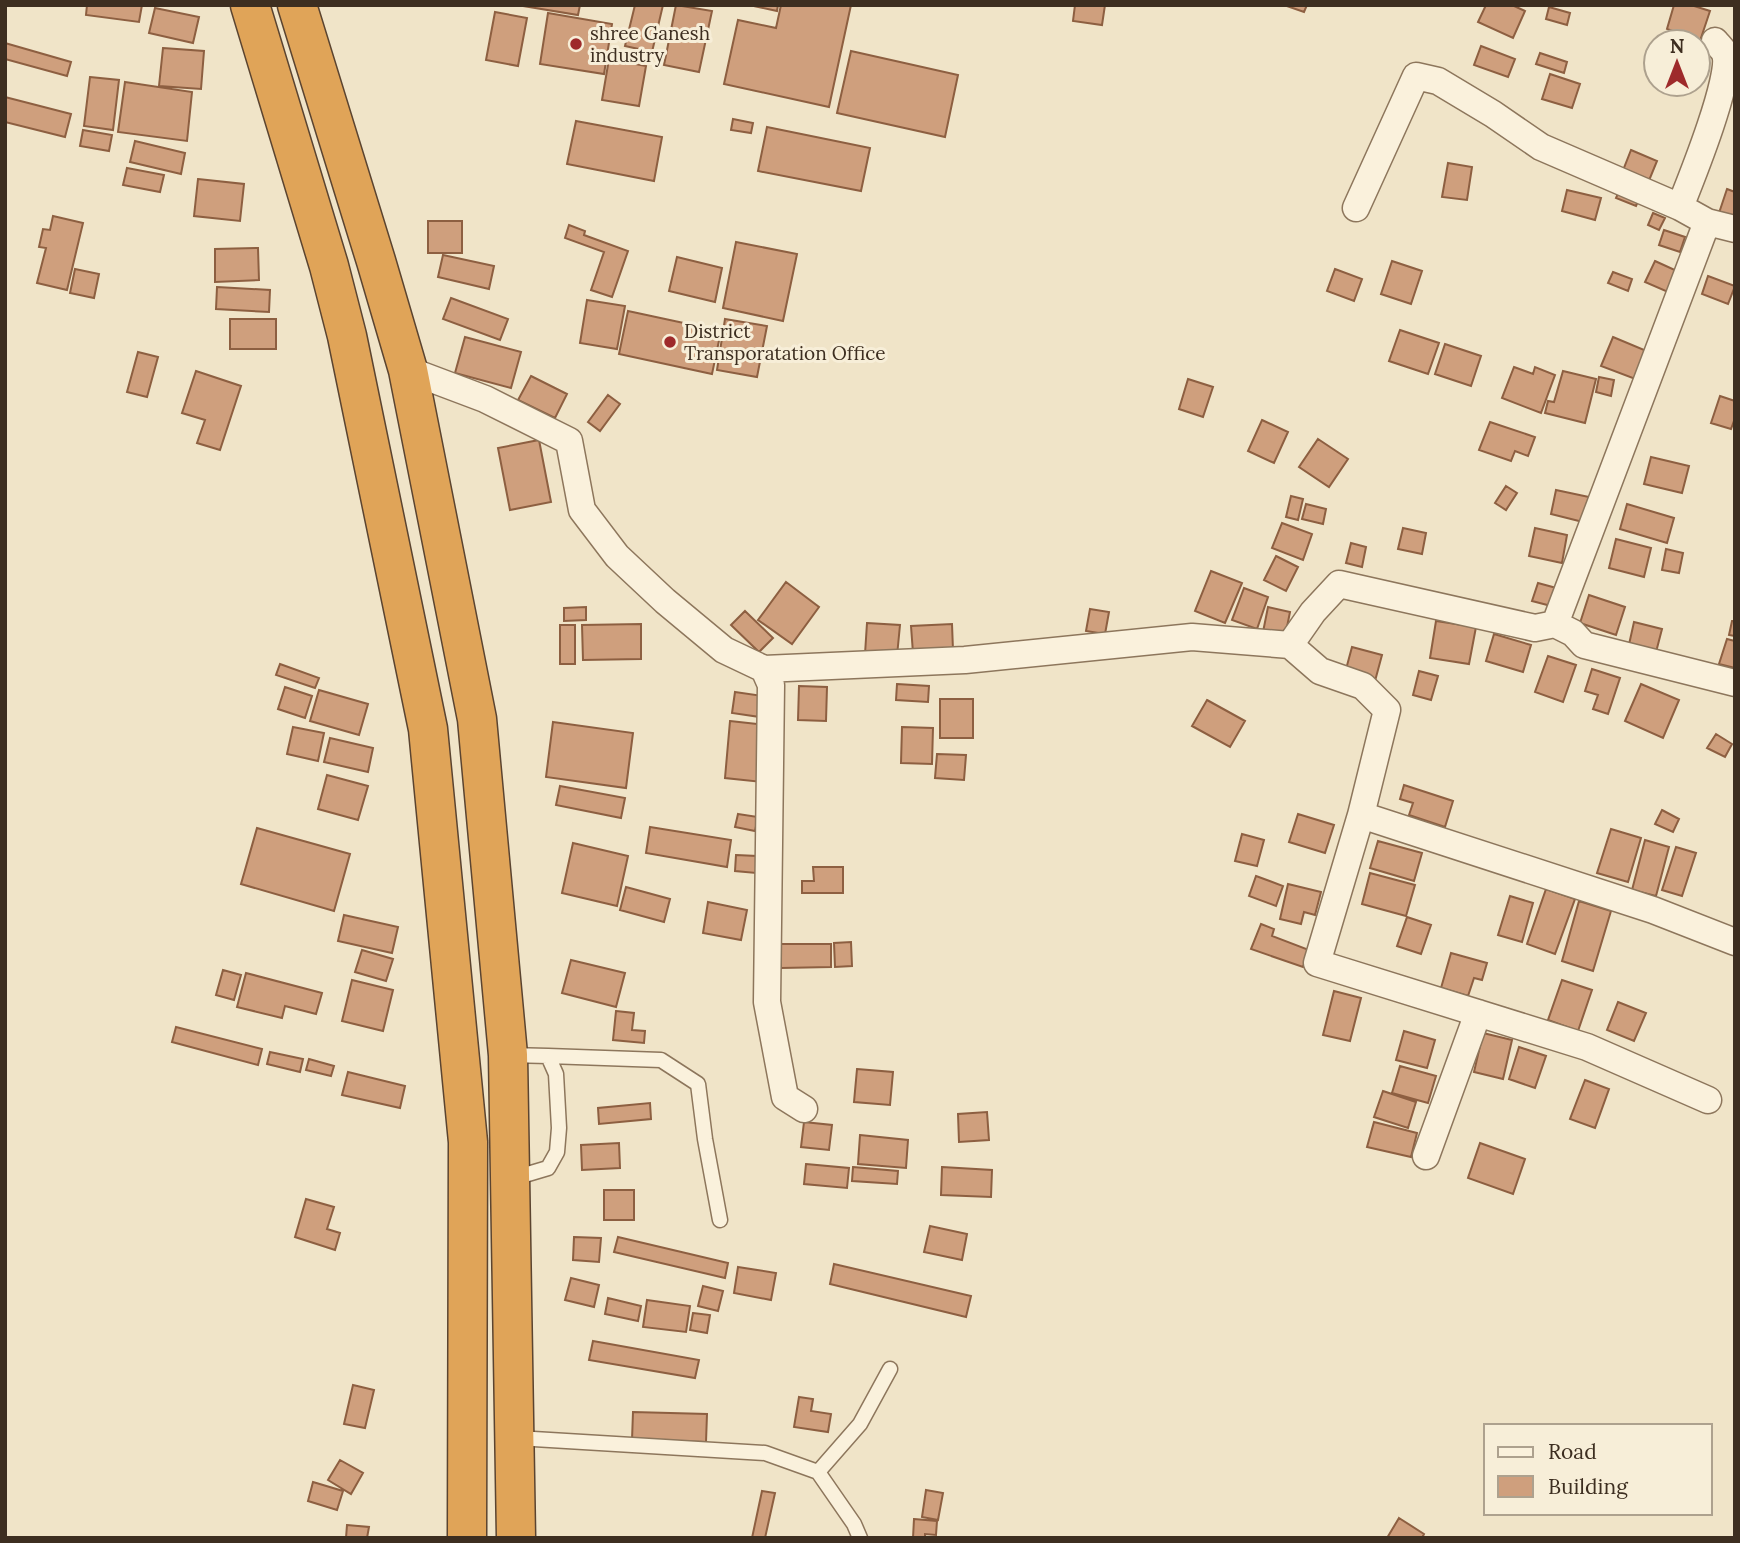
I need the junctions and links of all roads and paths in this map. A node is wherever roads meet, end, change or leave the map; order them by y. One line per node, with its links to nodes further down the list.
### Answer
1 (250, 5): 26 (highway)
2 (297, 5): 8 (highway)
3 (1715, 41): 4 (street)
4 (1680, 207): 5 (street); 6 (street)
5 (1356, 208)
6 (1707, 222): 7 (street); 9 (street)
7 (1735, 229)
8 (408, 370): 11 (street); 16 (highway)
9 (1555, 624): 10 (street); 12 (street)
10 (1290, 645): 11 (street); 13 (street)
11 (764, 669): 19 (street)
12 (1735, 683)
13 (1361, 815): 14 (street); 15 (street)
14 (1735, 942)
15 (1478, 1013): 18 (street); 20 (street)
16 (508, 1055): 17 (lane); 21 (highway)
17 (548, 1056): 21 (lane); 22 (lane)
18 (1708, 1100)
19 (804, 1109)
20 (1426, 1156)
21 (510, 1179): 24 (highway)
22 (720, 1220)
23 (890, 1368): 25 (lane)
24 (515, 1438): 25 (lane); 27 (highway)
25 (818, 1472): 28 (lane)
26 (467, 1538)
27 (516, 1538)
28 (860, 1538)

